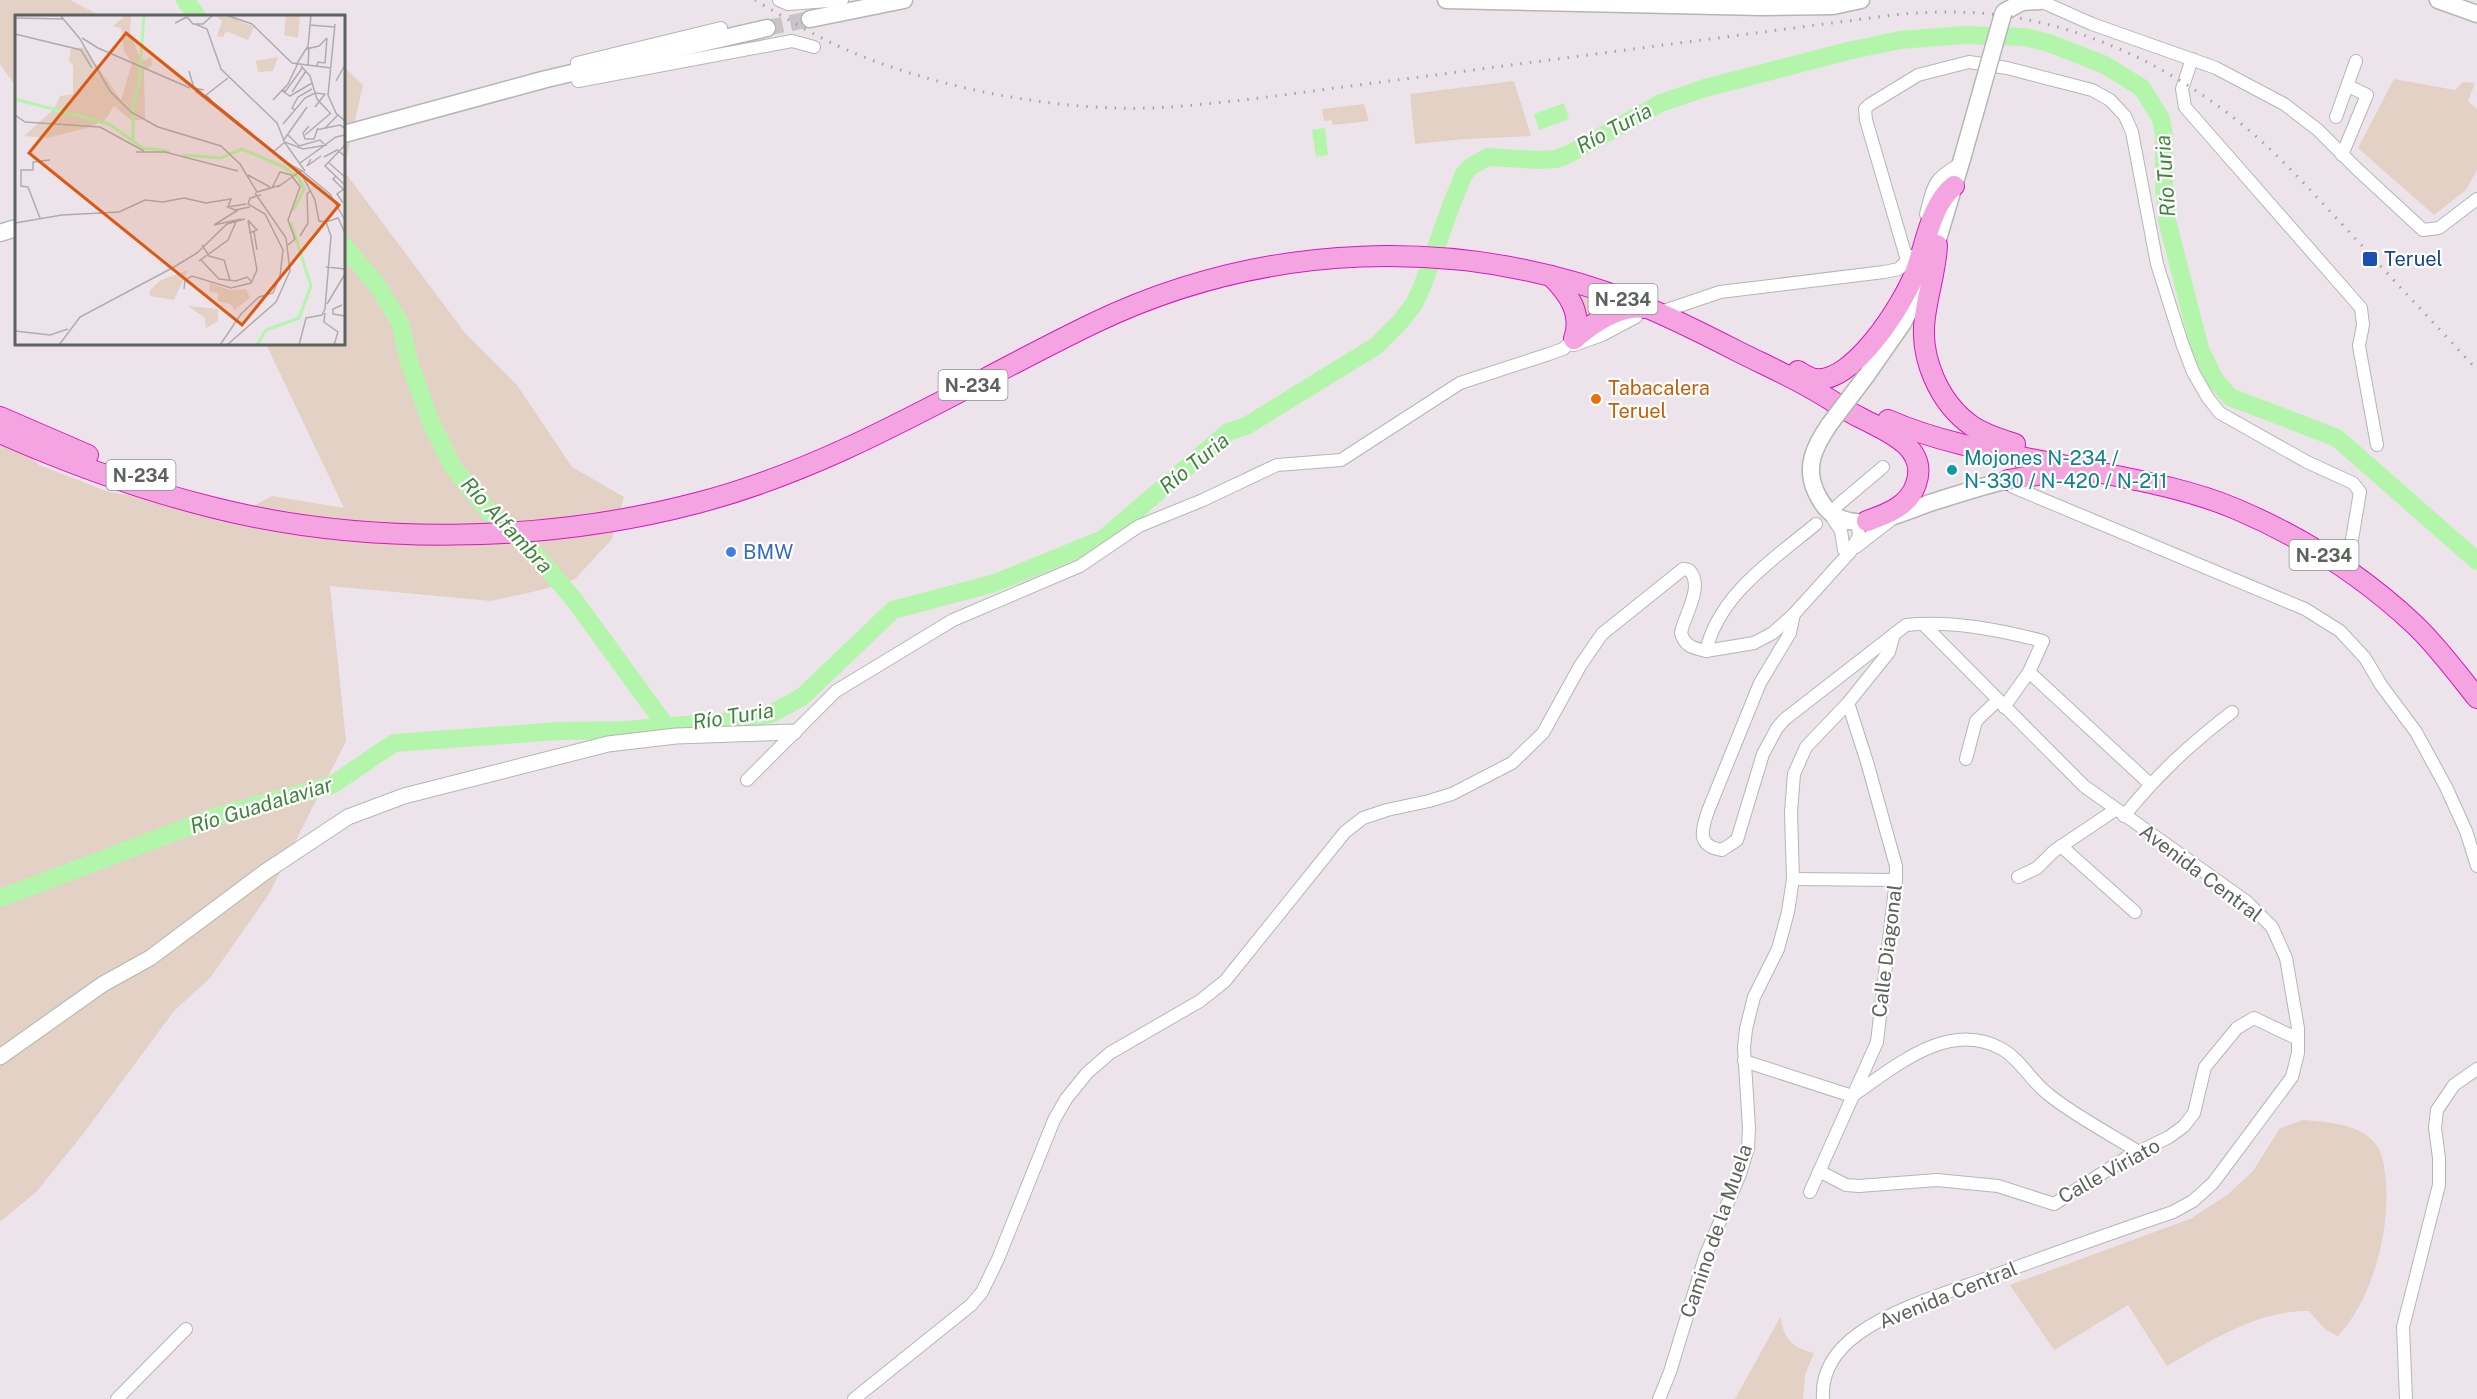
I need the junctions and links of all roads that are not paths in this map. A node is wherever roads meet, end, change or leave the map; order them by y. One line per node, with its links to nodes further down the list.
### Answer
1 (779, 0): 2 (street)
2 (842, 0)
3 (904, 0): 11 (main road)
4 (1446, 0): 8 (main road)
5 (1861, 0): 8 (main road)
6 (2039, 0): 9 (main road); 15 (street)
7 (2438, 0): 10 (main road)
8 (1709, 3)
9 (2004, 6): 22 (main road, bridge)
10 (2477, 14)
11 (810, 19)
12 (721, 28): 17 (street)
13 (767, 28): 17 (main road)
14 (814, 47): 17 (street)
15 (2192, 59): 21 (street); 36 (street)
16 (2356, 61): 18 (street)
17 (576, 72): 20 (main road)
18 (2348, 86): 19 (street); 21 (street)
19 (2336, 117)
20 (345, 134)
21 (2342, 155): 24 (street)
22 (1961, 162): 23 (main road); 28 (street)
23 (1954, 186): 27 (main road); 31 (highway)
24 (2477, 199)
25 (15, 228): 26 (main road)
26 (0, 233)
27 (1937, 244): 37 (highway); 41 (main road, bridge)
28 (1907, 260): 30 (street); 47 (street)
29 (1551, 276): 30 (highway, N-234); 32 (highway); 43 (highway, N-234)
30 (1651, 310): 31 (highway, N-234); 32 (highway)
31 (1692, 328): 33 (highway, N-234)
32 (1569, 344): 57 (street)
33 (1816, 391): 37 (highway, N-234); 44 (highway)
34 (0, 417): 43 (highway, N-234)
35 (0, 433): 43 (highway, N-234)
36 (2377, 445)
37 (2051, 463): 39 (highway, N-234)
38 (1882, 467): 41 (street)
39 (2079, 468): 40 (highway); 47 (highway, N-234)
40 (2008, 480): 42 (main road); 63 (street)
41 (1832, 506): 44 (main road); 46 (street)
42 (1910, 510): 44 (main road); 46 (street)
43 (286, 522)
44 (1862, 522): 46 (street)
45 (1816, 524): 51 (street)
46 (1846, 553): 48 (street)
47 (2347, 569): 53 (highway, N-234)
48 (1794, 614): 50 (street); 51 (street)
49 (1923, 624): 50 (street); 52 (street); 55 (street, Avenida Central)
50 (1894, 634): 54 (street, Camino de la Muela)
51 (1706, 651): 78 (street)
52 (2030, 672): 55 (street); 60 (street)
53 (2477, 698)
54 (1848, 703): 65 (street, Camino de la Muela); 66 (street, Calle Diagonal)
55 (2001, 703): 58 (street); 61 (street, Avenida Central)
56 (2232, 712): 60 (street)
57 (794, 732): 59 (street); 69 (street)
58 (1965, 759)
59 (747, 780)
60 (2150, 784): 61 (street)
61 (2120, 813): 62 (street); 68 (street, Avenida Central)
62 (2061, 846): 64 (street); 67 (street)
63 (2477, 866)
64 (2018, 878)
65 (1793, 879): 66 (street); 70 (street, Camino de la Muela)
66 (1896, 880): 72 (street, Calle Diagonal)
67 (2135, 912)
68 (2298, 1038): 73 (street, Calle Viriato); 80 (street, Avenida Central)
69 (0, 1057)
70 (1744, 1061): 72 (street); 79 (street, Camino de la Muela)
71 (2477, 1069): 81 (street)
72 (1852, 1096): 73 (street); 74 (street, Calle Diagonal)
73 (2137, 1151): 74 (street, Calle Viriato)
74 (1819, 1171): 75 (street, Calle Diagonal)
75 (1810, 1192)
76 (186, 1329): 77 (street)
77 (117, 1399)
78 (854, 1399)
79 (1659, 1399)
80 (1823, 1399)
81 (2406, 1399)

